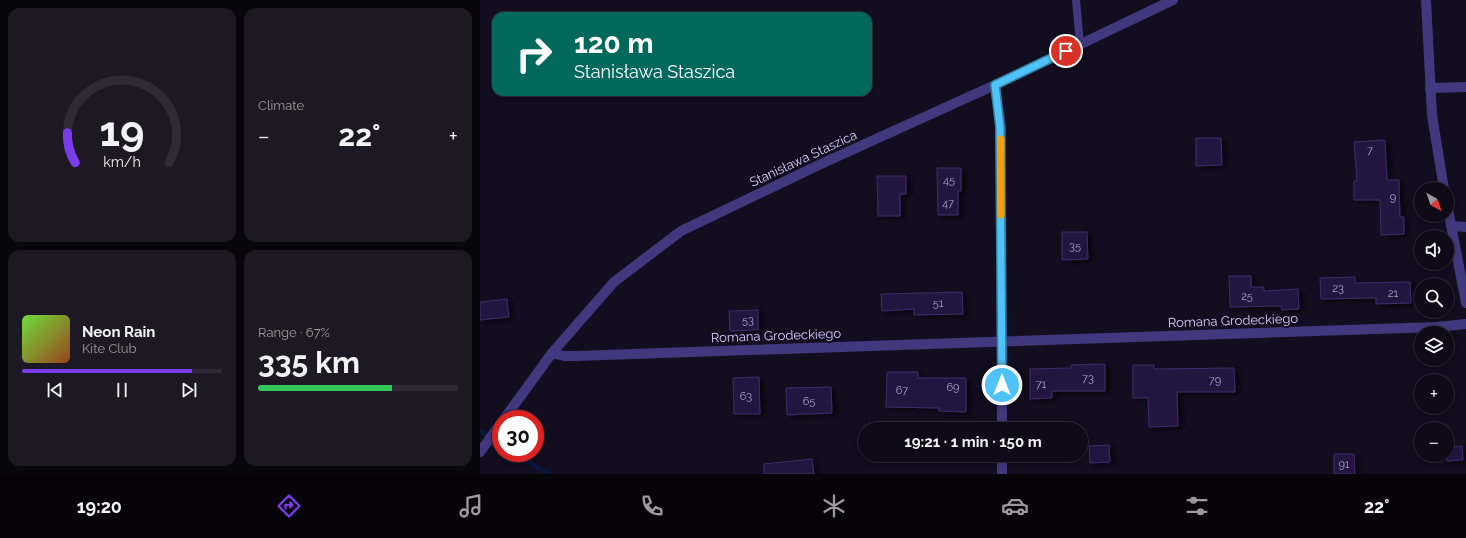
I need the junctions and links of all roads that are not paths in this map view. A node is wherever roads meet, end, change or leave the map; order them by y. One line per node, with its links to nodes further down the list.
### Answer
1 (1076, 0): 4 (lane)
2 (1173, 0): 4 (street, Stanisława Staszica)
3 (1426, 0): 7 (street)
4 (1080, 44): 5 (street, Stanisława Staszica)
5 (995, 85): 14 (street); 15 (street, Stanisława Staszica)
6 (1466, 87): 7 (street)
7 (1430, 88): 8 (street)
8 (1443, 182)
9 (1450, 222): 10 (street)
10 (1451, 226): 11 (street); 12 (street)
11 (1466, 227)
12 (1466, 303)
13 (1466, 324): 14 (street, Romana Grodeckiego)
14 (1001, 342): 15 (street, Romana Grodeckiego); 17 (street)
15 (552, 353): 16 (street, Stanisława Staszica)
16 (511, 410)
17 (1002, 422)
18 (492, 436): 19 (street, Stanisława Staszica)
19 (480, 452)
20 (1002, 462): 21 (street)
21 (1002, 474)

